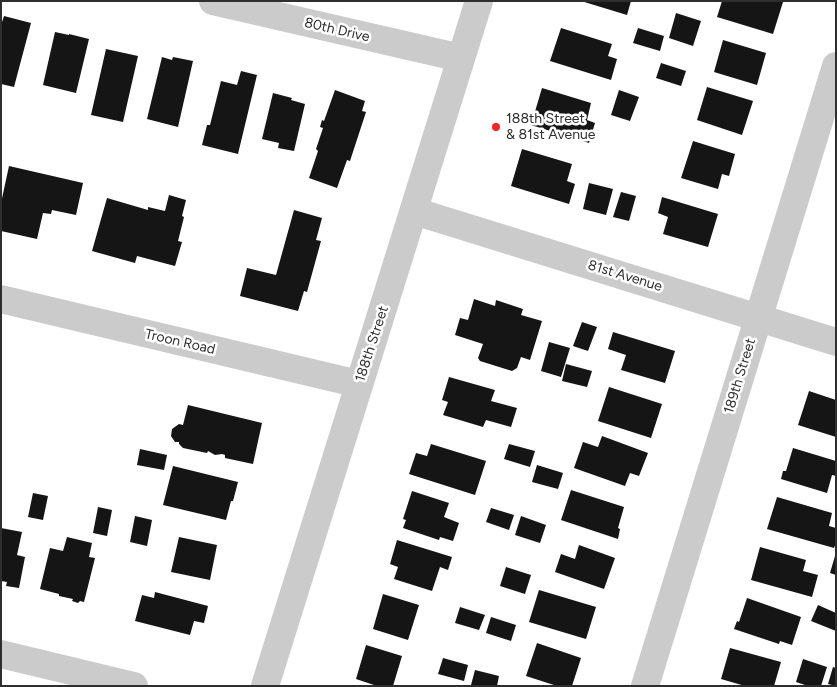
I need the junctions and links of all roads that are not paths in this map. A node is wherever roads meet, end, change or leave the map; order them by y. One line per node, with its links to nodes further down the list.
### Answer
1 (214, 1): 3 (street, 80th Drive)
2 (479, 1): 3 (street, 188th Street)
3 (461, 58): 5 (street, 188th Street)
4 (836, 66): 7 (street, 189th Street)
5 (414, 211): 7 (street, 81st Avenue); 9 (street, 188th Street)
6 (1, 299): 9 (street, Troon Road)
7 (758, 318): 8 (street, 81st Avenue); 13 (street, 189th Street)
8 (836, 342)
9 (359, 384): 12 (street, 188th Street)
10 (1, 654): 11 (street)
11 (134, 686)
12 (265, 686)
13 (645, 686)

